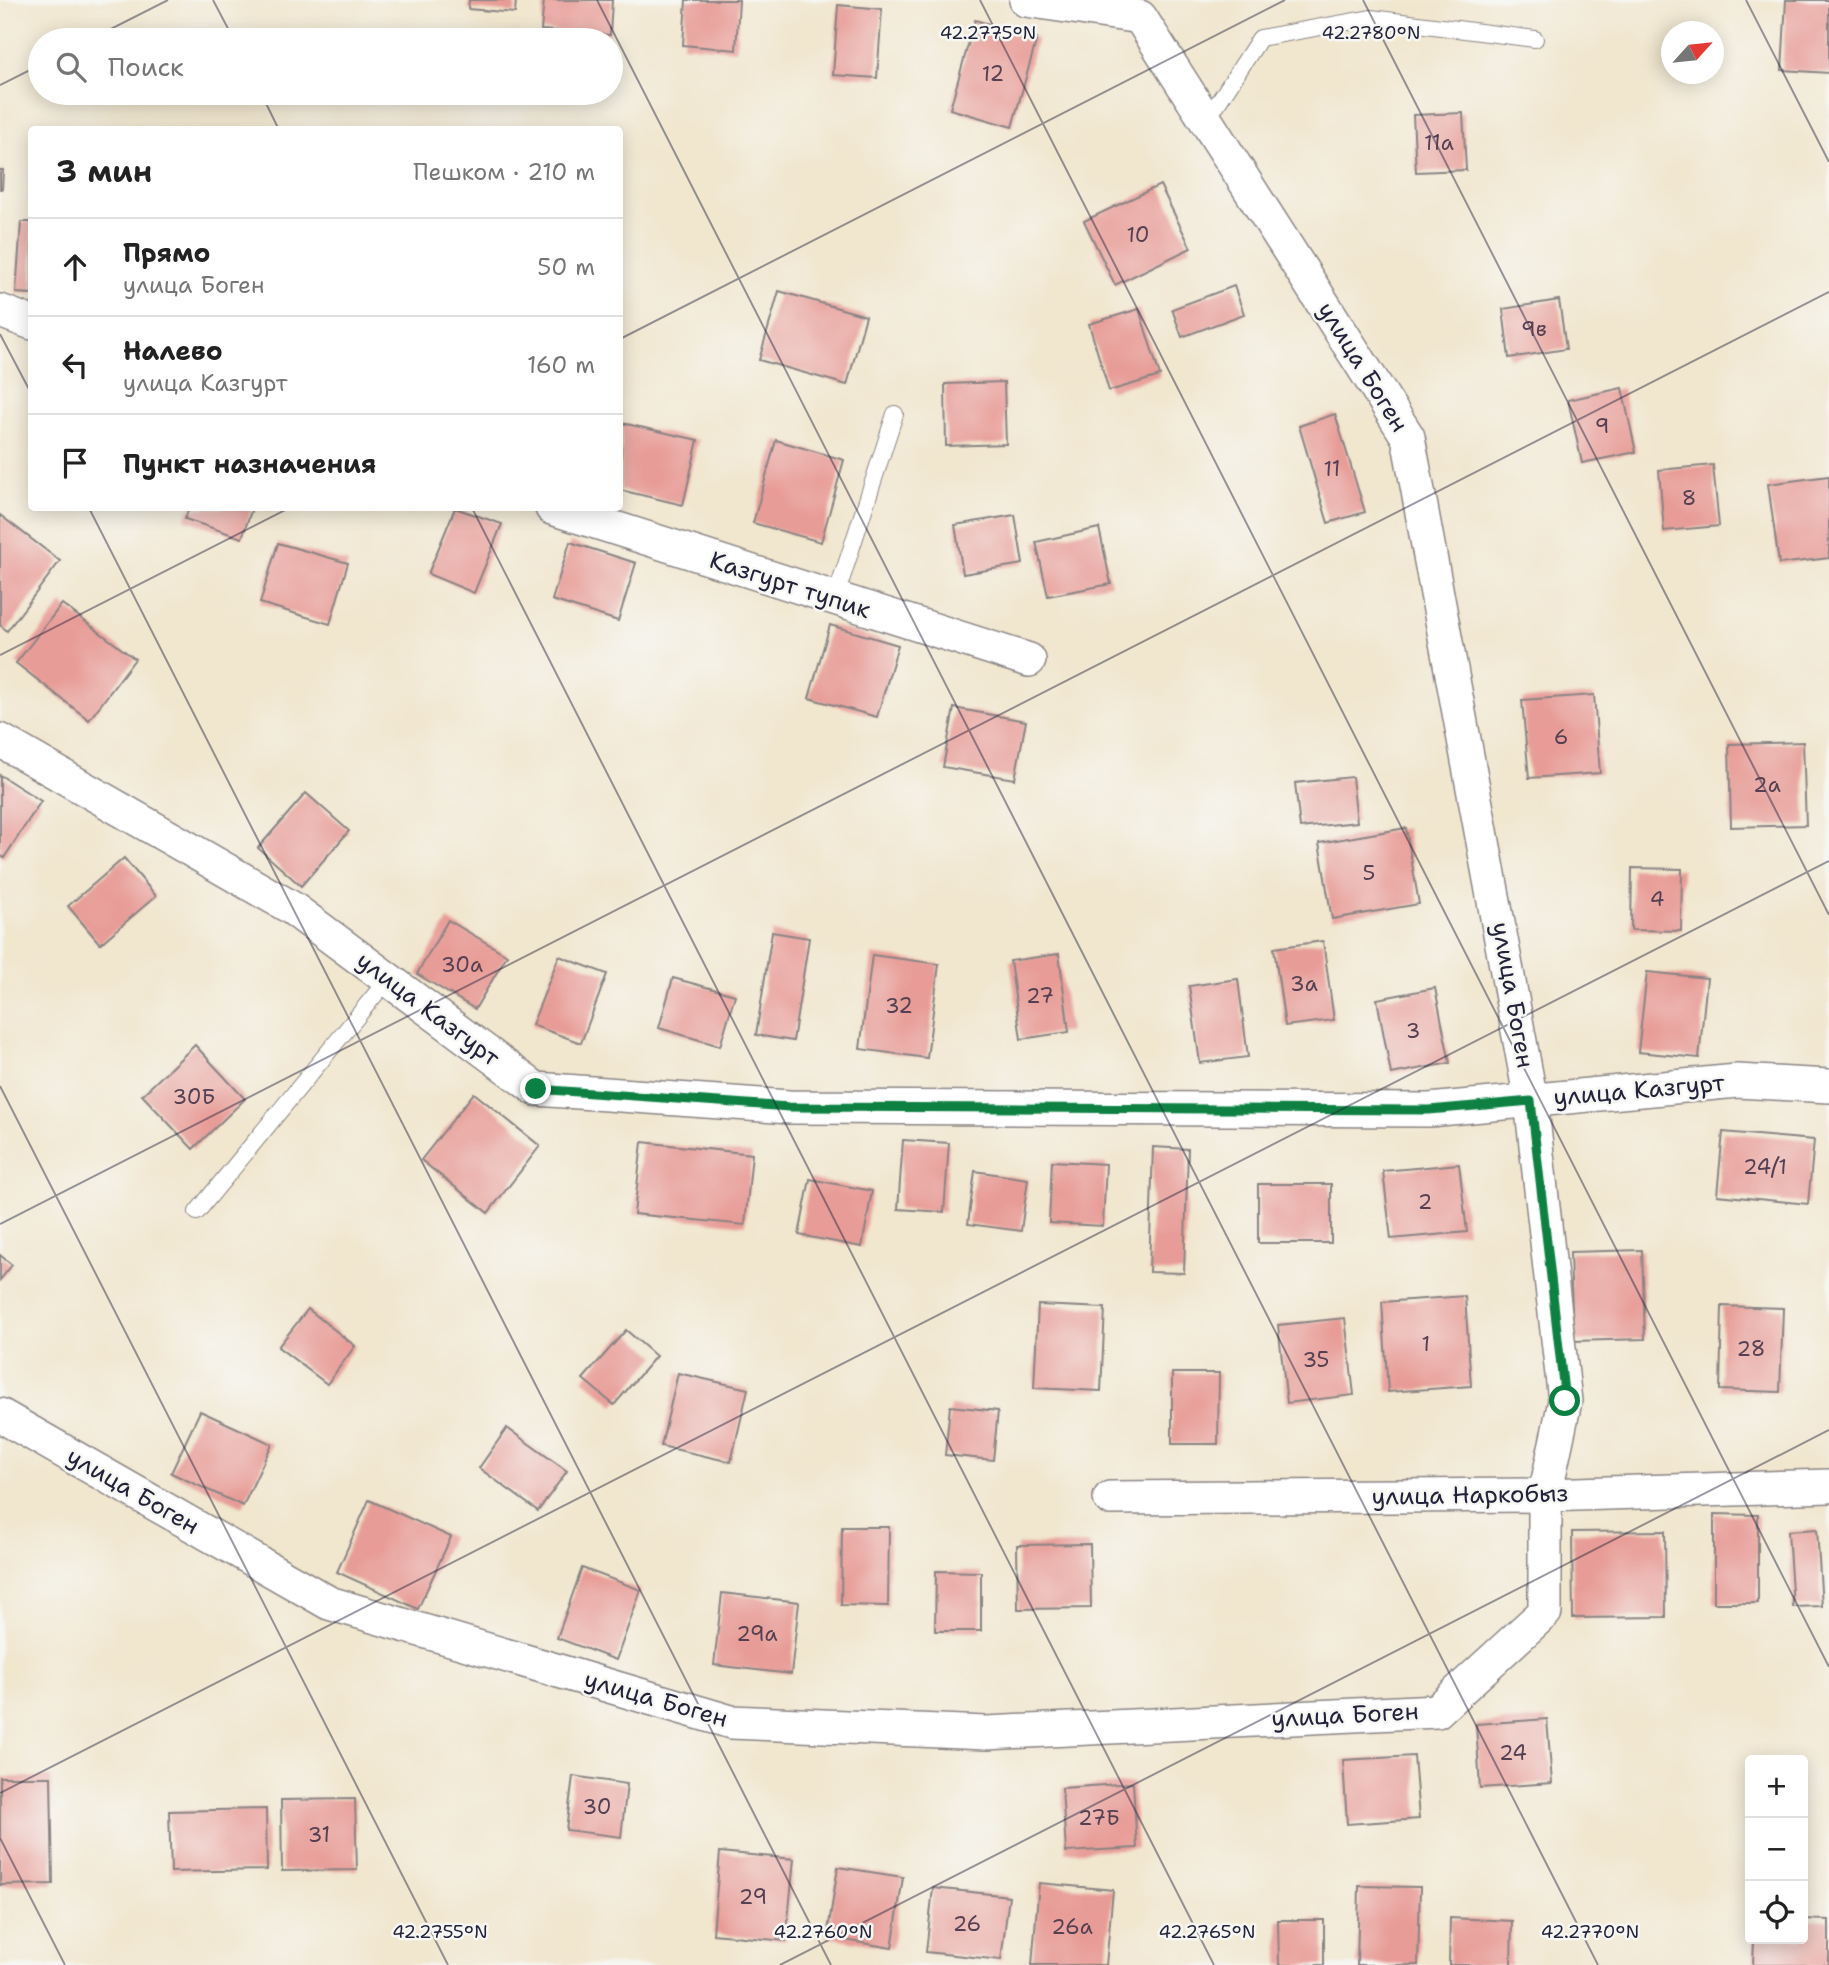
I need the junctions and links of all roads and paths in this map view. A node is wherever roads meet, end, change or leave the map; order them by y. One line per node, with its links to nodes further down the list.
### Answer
1 (1026, 0): 3 (street, улица Боген)
2 (1535, 39): 3 (lane)
3 (1206, 121): 13 (street, улица Боген)
4 (0, 312): 5 (street)
5 (28, 322)
6 (895, 414): 8 (lane)
7 (561, 511): 8 (street, Казгурт тупик)
8 (835, 599): 9 (street, Казгурт тупик)
9 (1029, 660)
10 (0, 740): 11 (street, улица Казгурт)
11 (388, 979): 13 (street, улица Казгурт); 14 (lane)
12 (1829, 1086): 13 (street, улица Казгурт)
13 (1531, 1101): 17 (street, улица Боген)
14 (197, 1212)
15 (0, 1415): 17 (street, улица Боген)
16 (1829, 1486): 17 (street, улица Наркобыз)
17 (1545, 1495): 18 (street, улица Наркобыз)
18 (1110, 1498)

